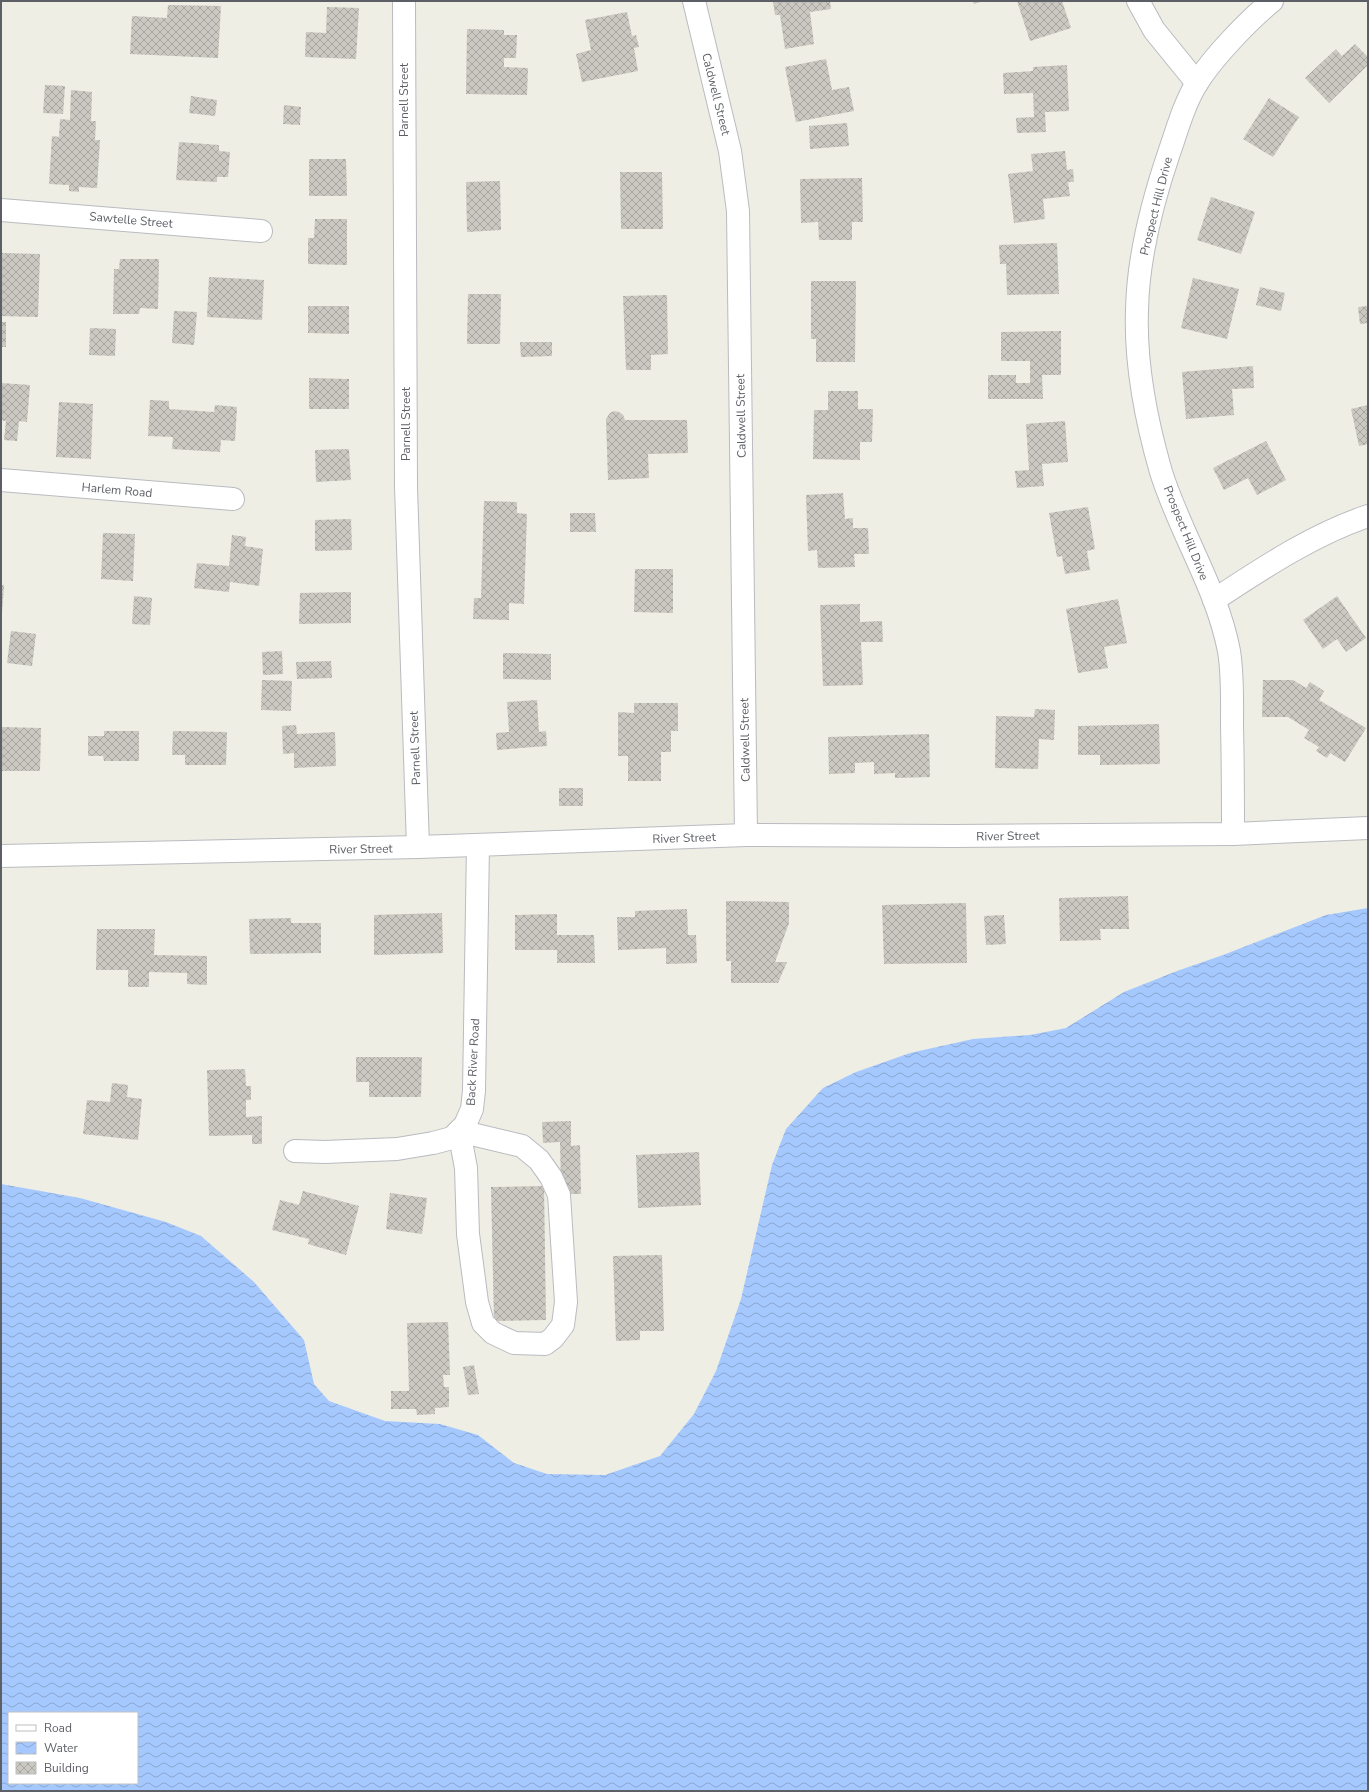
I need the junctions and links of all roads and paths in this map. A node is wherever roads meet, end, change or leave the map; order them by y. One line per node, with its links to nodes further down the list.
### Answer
1 (404, 1): 16 (street, Parnell Street)
2 (694, 1): 14 (street, Caldwell Street)
3 (1138, 1): 5 (street)
4 (1272, 1): 5 (street, Prospect Hill Drive)
5 (1198, 83): 11 (street, Prospect Hill Drive)
6 (1, 210): 7 (street, Sawtelle Street)
7 (261, 231)
8 (1, 480): 9 (street, Harlem Road)
9 (233, 500)
10 (1368, 516): 11 (street)
11 (1214, 600): 13 (street, Prospect Hill Drive)
12 (1368, 828): 13 (street, River Street)
13 (1233, 834): 14 (street, River Street)
14 (746, 835): 15 (street, River Street)
15 (478, 845): 16 (street, River Street); 18 (street, Back River Road)
16 (418, 848): 17 (street, River Street)
17 (1, 856)
18 (459, 1131): 18 (street); 19 (street, Back River Road)
19 (295, 1151)

